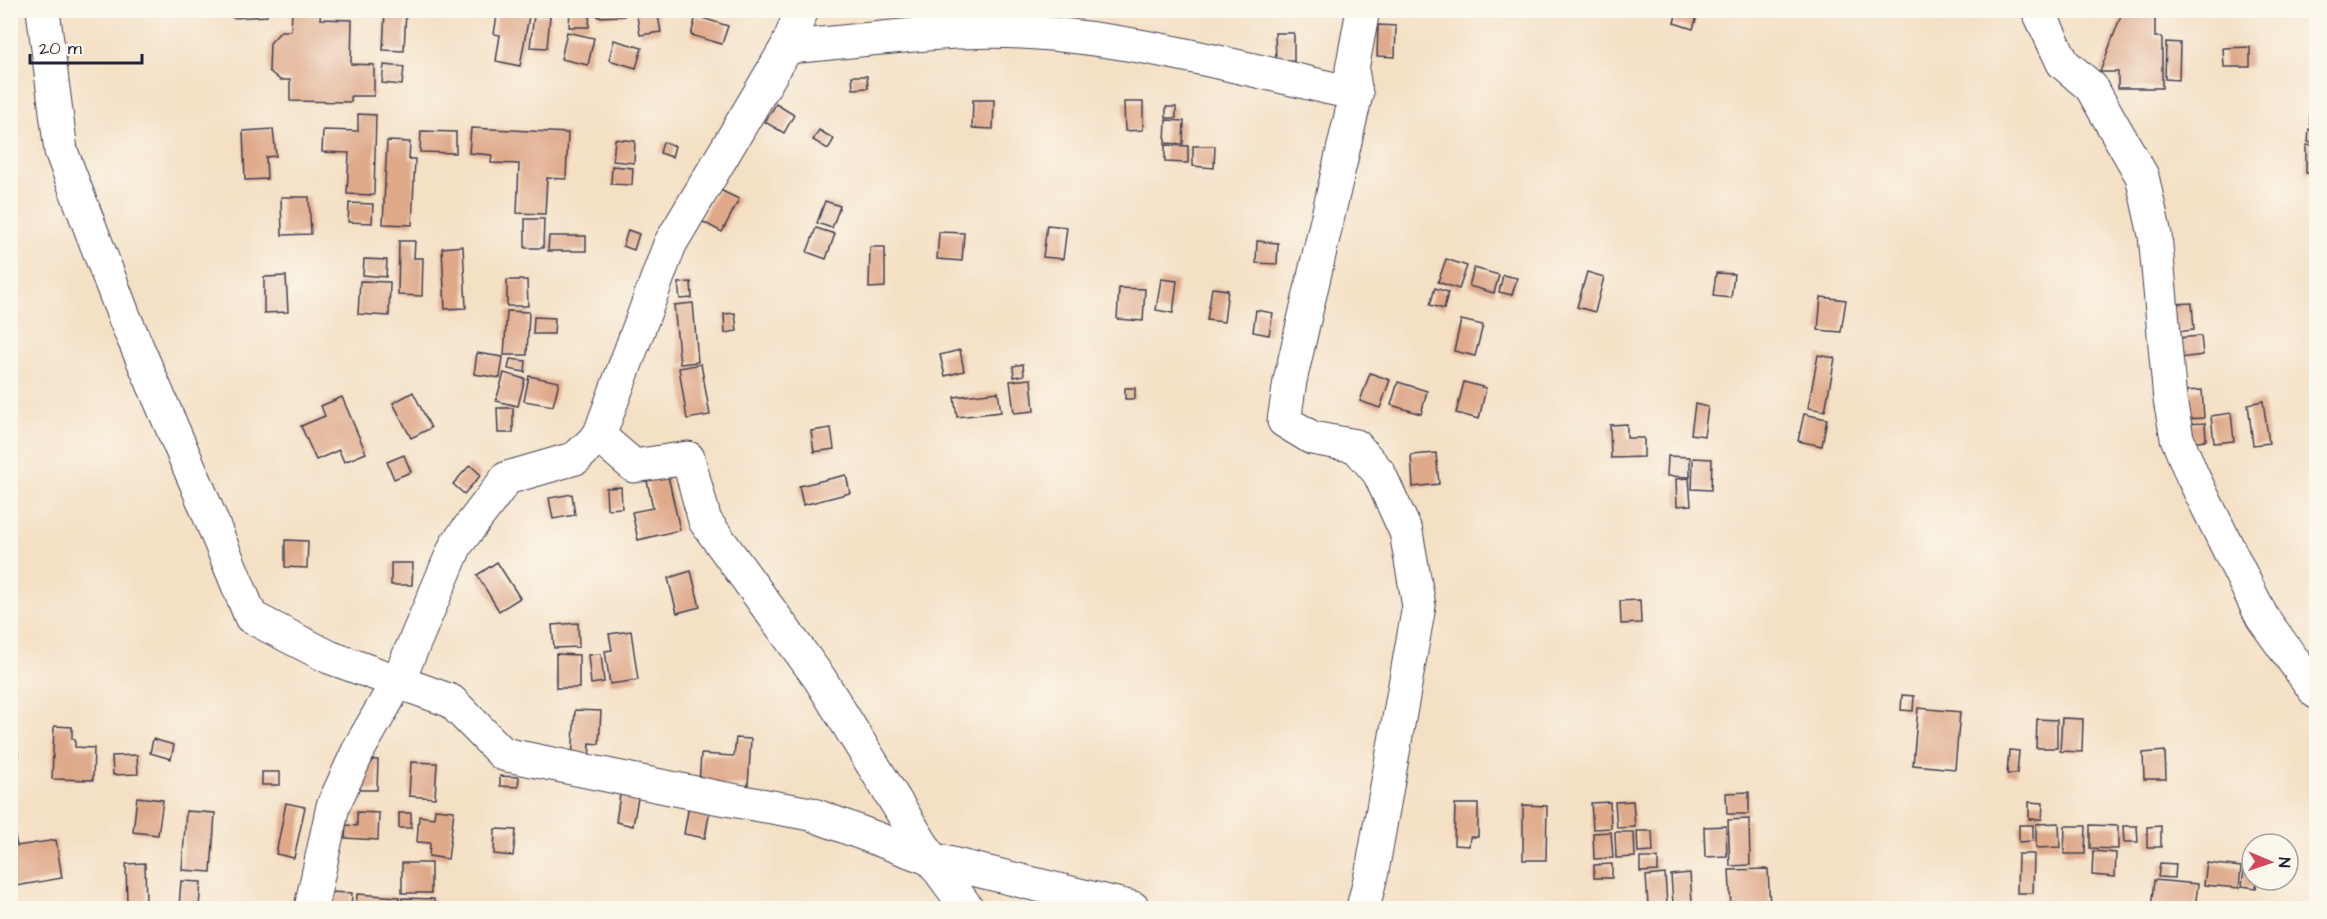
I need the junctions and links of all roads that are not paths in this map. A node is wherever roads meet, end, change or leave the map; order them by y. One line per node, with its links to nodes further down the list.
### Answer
1 (43, 10): 8 (street)
2 (802, 10): 5 (street)
3 (1363, 10): 6 (street)
4 (2038, 10): 9 (street)
5 (787, 47): 6 (street); 7 (street)
6 (1356, 94): 11 (street)
7 (599, 436): 8 (street); 10 (street)
8 (398, 681): 10 (street); 12 (street)
9 (2316, 692)
10 (931, 859): 13 (street); 14 (street)
11 (1372, 871): 15 (street); 16 (street)
12 (311, 909)
13 (967, 909)
14 (1133, 909)
15 (1363, 909)
16 (1388, 909)

